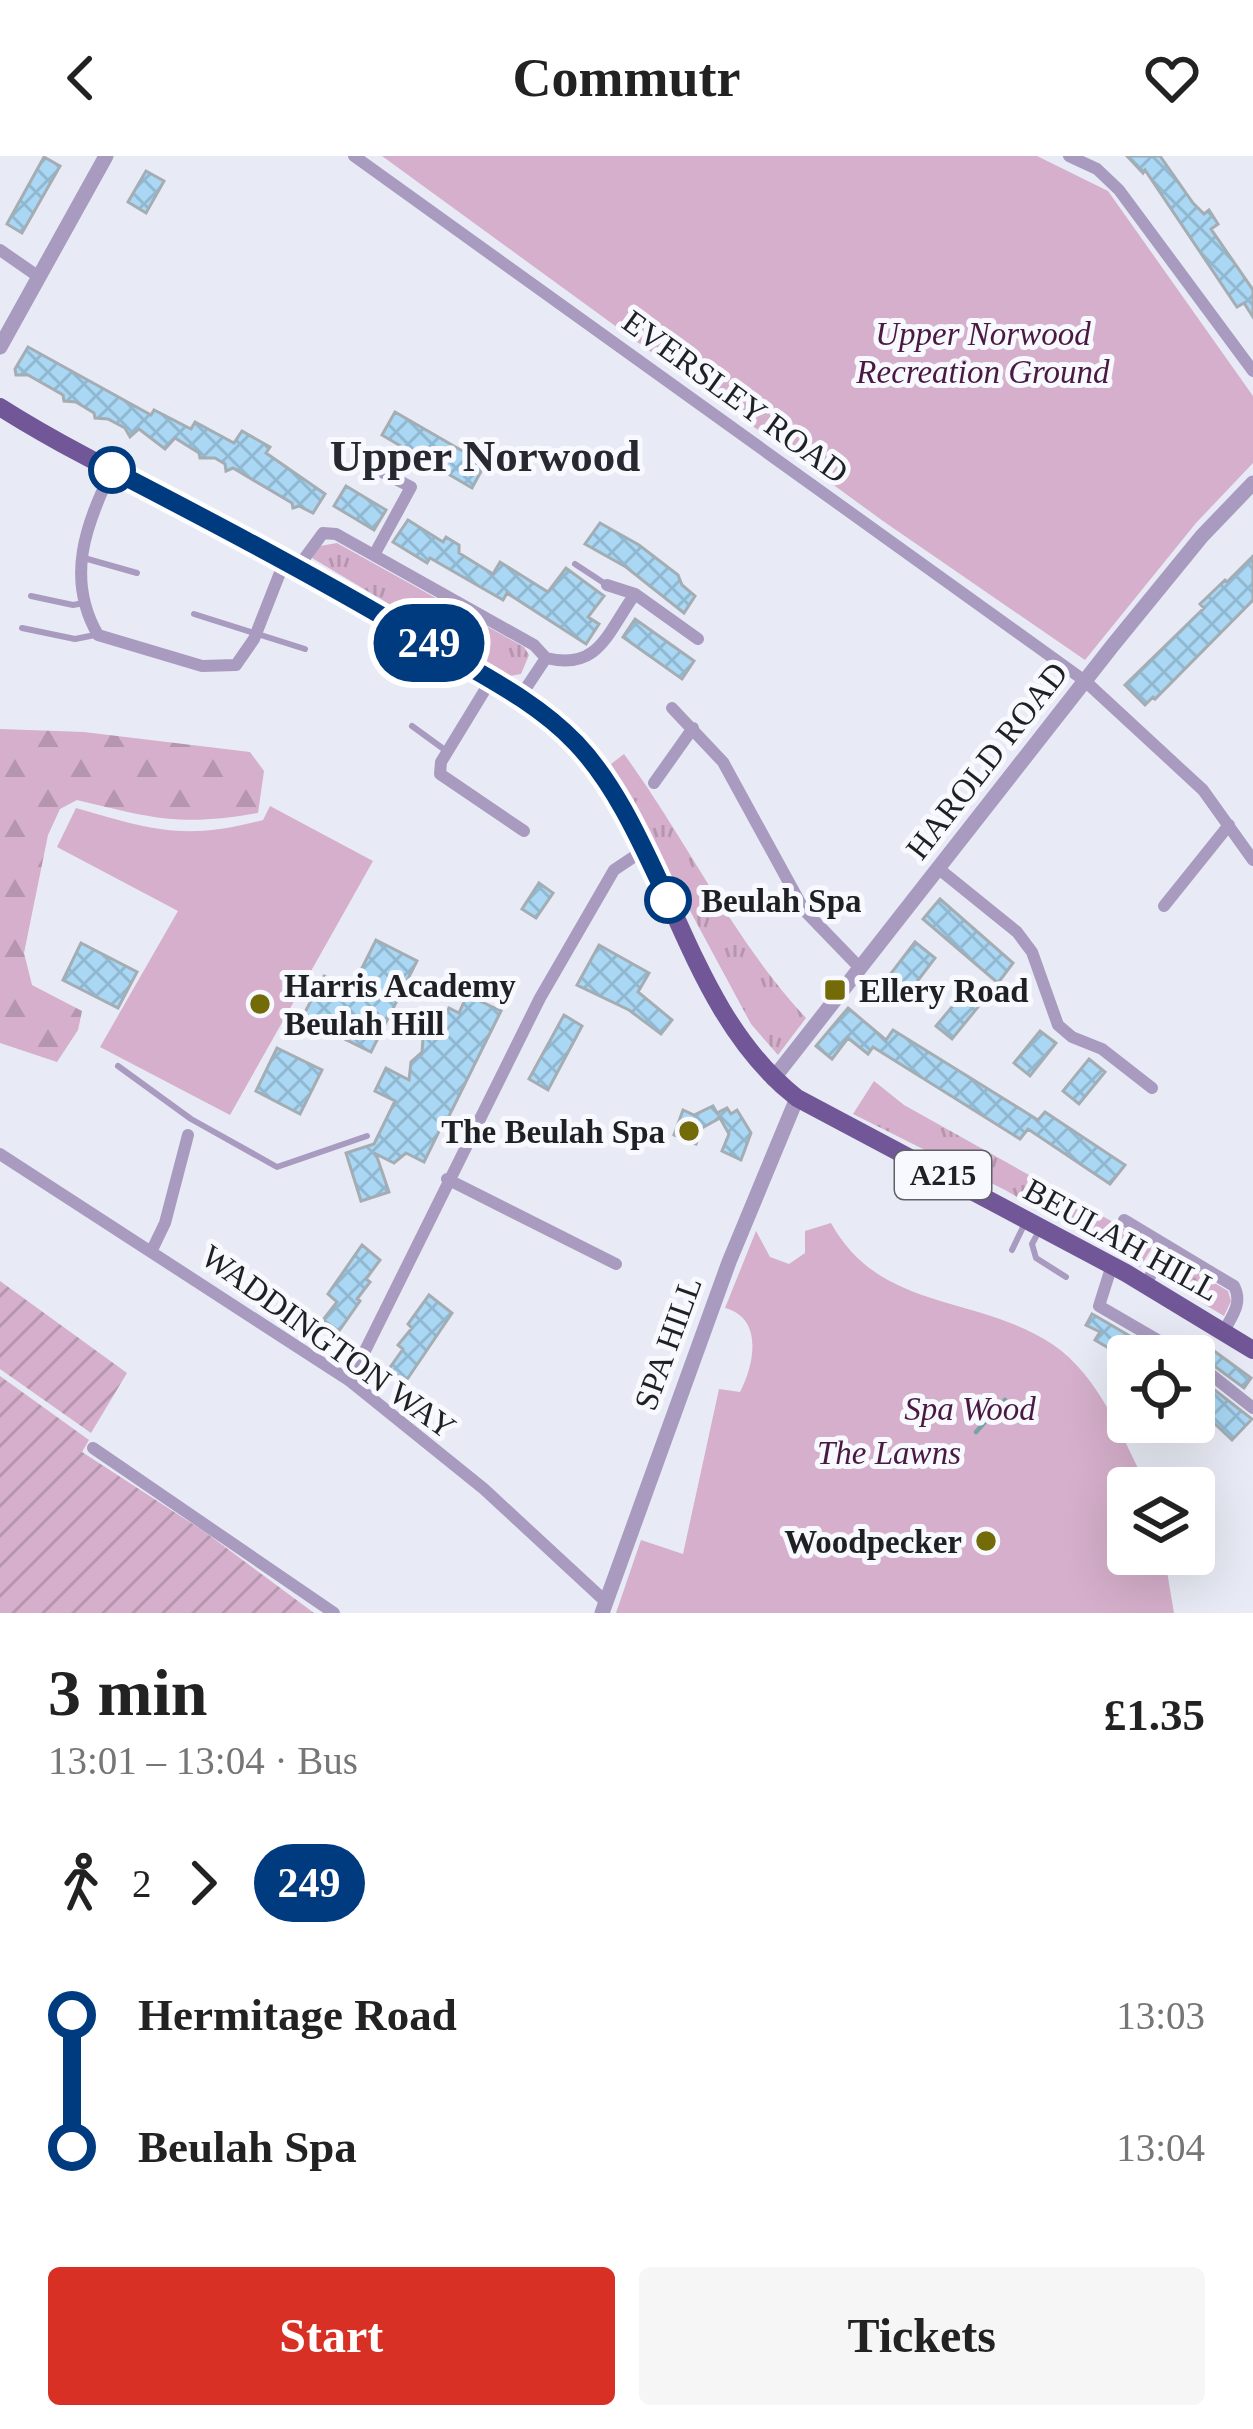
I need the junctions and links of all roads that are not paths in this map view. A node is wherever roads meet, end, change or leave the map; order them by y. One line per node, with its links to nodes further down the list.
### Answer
1 (354, 156): 29 (street, EVERSLEY ROAD)
2 (1070, 156): 7 (street)
3 (98, 159): 5 (street)
4 (0, 250): 5 (street)
5 (38, 278): 6 (street)
6 (0, 347)
7 (1253, 370)
8 (0, 407): 9 (main road, BEULAH HILL / A215)
9 (112, 470): 13 (street); 14 (main road, BEULAH HILL / A215)
10 (380, 471): 12 (street)
11 (1253, 483): 29 (street, HAROLD ROAD)
12 (374, 555): 14 (street); 27 (street)
13 (80, 558): 16 (lane); 20 (street)
14 (291, 563): 24 (street); 28 (main road, BEULAH HILL / A215)
15 (575, 564): 17 (lane)
16 (137, 573)
17 (607, 585): 18 (street)
18 (634, 594): 25 (street); 27 (street)
19 (31, 596): 20 (lane)
20 (85, 603): 23 (street)
21 (194, 614): 24 (lane)
22 (22, 628): 23 (lane)
23 (98, 634): 24 (street)
24 (256, 634): 26 (lane)
25 (698, 640)
26 (304, 649)
27 (546, 658): 30 (street)
28 (491, 680): 30 (main road, BEULAH HILL / A215); 34 (street)
29 (1085, 681): 36 (street, EVERSLEY ROAD); 40 (street, HAROLD ROAD)
30 (520, 698): 38 (main road, BEULAH HILL / A215)
31 (672, 708): 33 (street)
32 (412, 726): 34 (lane)
33 (693, 728): 35 (street); 42 (street)
34 (448, 752): 37 (street)
35 (654, 783)
36 (1229, 825): 39 (street, EVERSLEY ROAD); 41 (street)
37 (524, 831)
38 (644, 850): 44 (main road, BEULAH HILL / A215); 51 (street)
39 (1253, 860)
40 (939, 869): 42 (street, HAROLD ROAD); 45 (street)
41 (1165, 906)
42 (861, 969): 44 (street, HAROLD ROAD)
43 (118, 1066): 47 (lane)
44 (772, 1079): 46 (main road, BEULAH HILL / A215)
45 (1152, 1088)
46 (797, 1098): 53 (main road, BEULAH HILL / A215); 68 (street, SPA HILL)
47 (191, 1119): 48 (lane); 49 (lane)
48 (188, 1135): 55 (street)
49 (367, 1136)
50 (0, 1154): 55 (street, WADDINGTON WAY)
51 (447, 1179): 57 (street); 65 (street)
52 (1124, 1220): 54 (street)
53 (1034, 1224): 56 (lane); 58 (main road, BEULAH HILL / A215); 59 (lane)
54 (1166, 1246): 60 (street); 61 (street)
55 (152, 1250): 65 (street, WADDINGTON WAY)
56 (1012, 1250)
57 (616, 1264)
58 (1112, 1265): 60 (main road, BEULAH HILL / A215); 62 (street)
59 (1066, 1277)
60 (1146, 1284): 61 (main road, BEULAH HILL / A215)
61 (1224, 1331): 63 (main road, BEULAH HILL / A215)
62 (1149, 1335)
63 (1253, 1350)
64 (1215, 1378): 66 (street)
65 (350, 1381): 68 (street, WADDINGTON WAY)
66 (1253, 1408)
67 (94, 1448): 69 (street)
68 (603, 1607)
69 (334, 1613)

